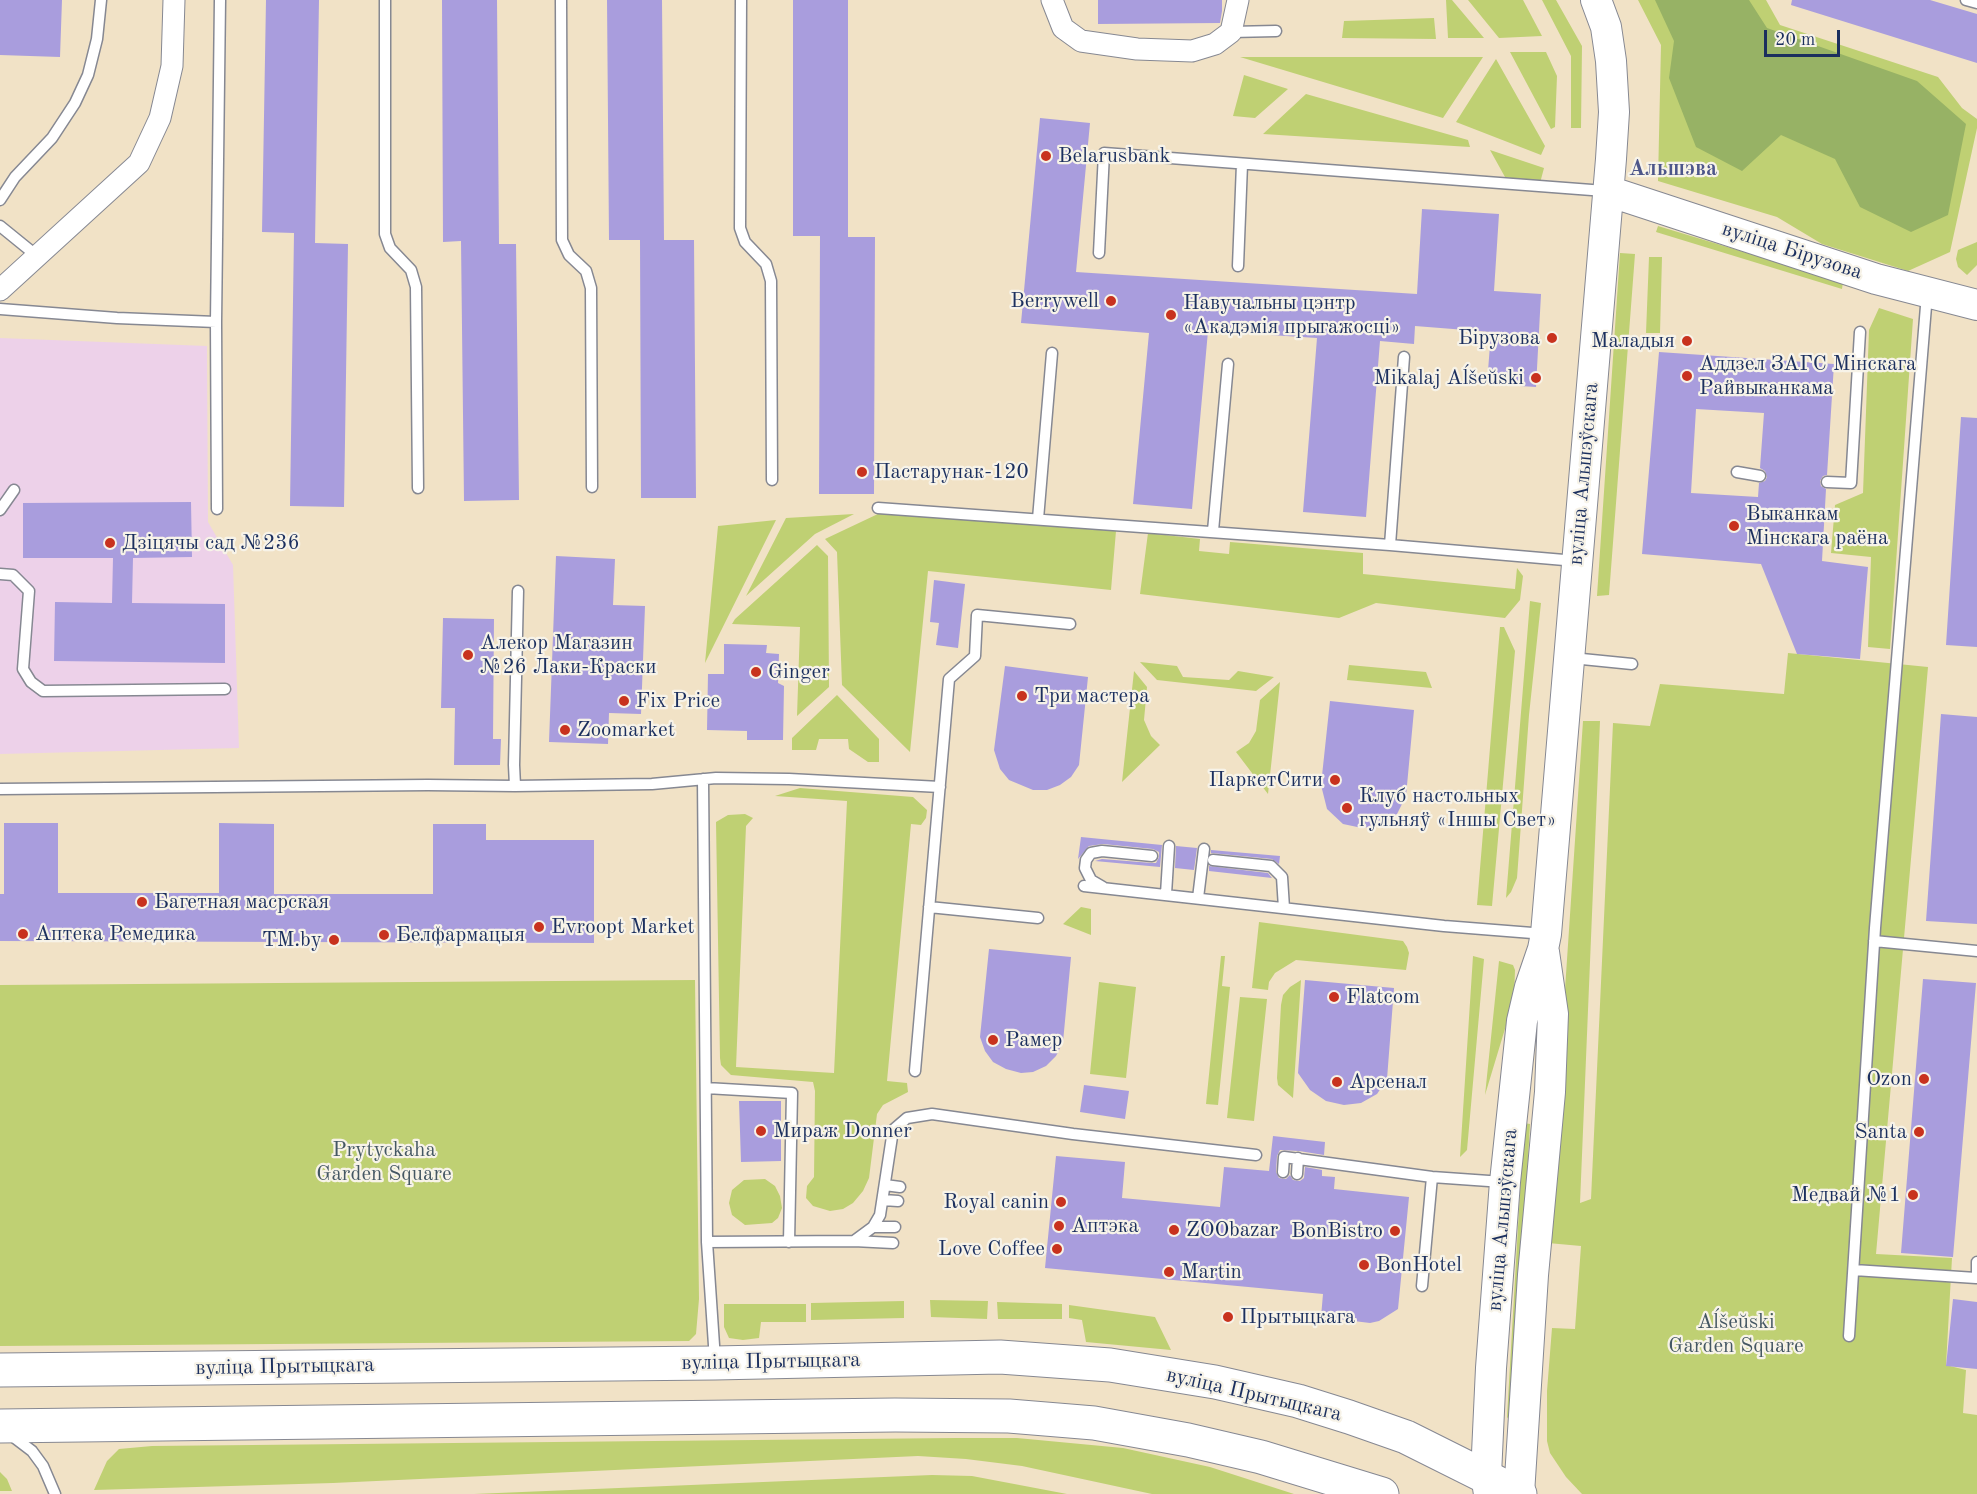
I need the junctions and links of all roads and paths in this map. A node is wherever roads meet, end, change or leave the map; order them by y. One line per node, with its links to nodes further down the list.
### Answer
1 (101, 0): 16 (lane)
2 (174, 0): 19 (street)
3 (220, 0): 25 (lane)
4 (385, 0): 35 (lane)
5 (561, 0): 34 (lane)
6 (741, 0): 32 (lane)
7 (1052, 0): 13 (street)
8 (1238, 0): 13 (street)
9 (1596, 0): 15 (main road, вуліца Альшэўскага)
10 (1966, 0): 11 (lane)
11 (1977, 3)
12 (1276, 31): 13 (lane)
13 (1231, 32)
14 (1242, 164): 15 (lane); 18 (lane); 20 (lane)
15 (1608, 191): 22 (main road, вуліца Бірузова); 43 (main road, вуліца Альшэўскага)
16 (0, 201)
17 (0, 226): 19 (lane)
18 (1099, 253)
19 (37, 256): 21 (street)
20 (1238, 266)
21 (0, 290)
22 (1927, 293): 23 (main road, вуліца Бірузова); 66 (lane)
23 (1977, 305)
24 (0, 309): 25 (lane)
25 (216, 322): 38 (lane)
26 (1860, 332): 33 (lane)
27 (1052, 353): 40 (lane)
28 (1404, 357): 42 (lane)
29 (1228, 364): 41 (lane)
30 (1737, 472): 31 (lane)
31 (1760, 476)
32 (772, 480)
33 (1827, 482)
34 (592, 487)
35 (418, 488)
36 (14, 490): 39 (lane)
37 (878, 508): 40 (lane)
38 (217, 509)
39 (0, 510)
40 (1038, 519): 41 (lane)
41 (1213, 531): 42 (lane)
42 (1390, 545): 43 (lane)
43 (1576, 561): 47 (main road, вуліца Альшэўскага)
44 (0, 574): 49 (lane)
45 (518, 591): 51 (lane)
46 (1070, 624): 52 (lane)
47 (1568, 657): 48 (lane); 65 (main road, вуліца Альшэўскага)
48 (1632, 664)
49 (225, 688)
50 (703, 779): 51 (lane); 52 (lane); 69 (lane)
51 (515, 786): 53 (lane)
52 (939, 787): 62 (lane)
53 (0, 789)
54 (1169, 846): 60 (lane)
55 (1204, 849): 61 (lane)
56 (1152, 856): 59 (lane)
57 (1213, 860): 63 (lane)
58 (1084, 886): 59 (lane)
59 (1106, 888): 60 (lane)
60 (1166, 894): 61 (lane)
61 (1198, 898): 63 (lane)
62 (929, 907): 64 (lane); 68 (lane)
63 (1284, 908): 65 (lane)
64 (1038, 918)
65 (1544, 941): 75 (main road, вуліца Альшэўскага); 97 (main road, вуліца Альшэўскага)
66 (1874, 941): 67 (lane); 87 (lane)
67 (1977, 951)
68 (915, 1071)
69 (706, 1088): 83 (lane); 84 (lane)
70 (1256, 1155): 76 (lane)
71 (1298, 1158): 72 (lane); 73 (lane); 74 (lane)
72 (1283, 1172)
73 (1296, 1174)
74 (1432, 1177): 75 (lane); 89 (lane)
75 (1505, 1182): 94 (main road, вуліца Альшэўскага)
76 (885, 1185): 77 (lane); 78 (lane)
77 (900, 1187)
78 (883, 1200): 79 (lane); 80 (lane)
79 (898, 1201)
80 (873, 1227): 81 (lane); 82 (lane)
81 (895, 1227)
82 (854, 1241): 84 (lane); 85 (lane)
83 (707, 1242): 84 (lane); 91 (lane)
84 (789, 1242)
85 (893, 1243)
86 (1977, 1262): 88 (lane)
87 (1854, 1270): 88 (lane); 90 (lane)
88 (1976, 1278)
89 (1422, 1286)
90 (1849, 1336)
91 (715, 1363): 92 (main road, вуліца Прытыцкага); 94 (main road, вуліца Прытыцкага)
92 (0, 1370)
93 (0, 1427): 95 (lane); 96 (main road)
94 (1487, 1485): 97 (main road, вуліца Прытыцкага)
95 (55, 1494)
96 (1382, 1494)
97 (1520, 1494)

